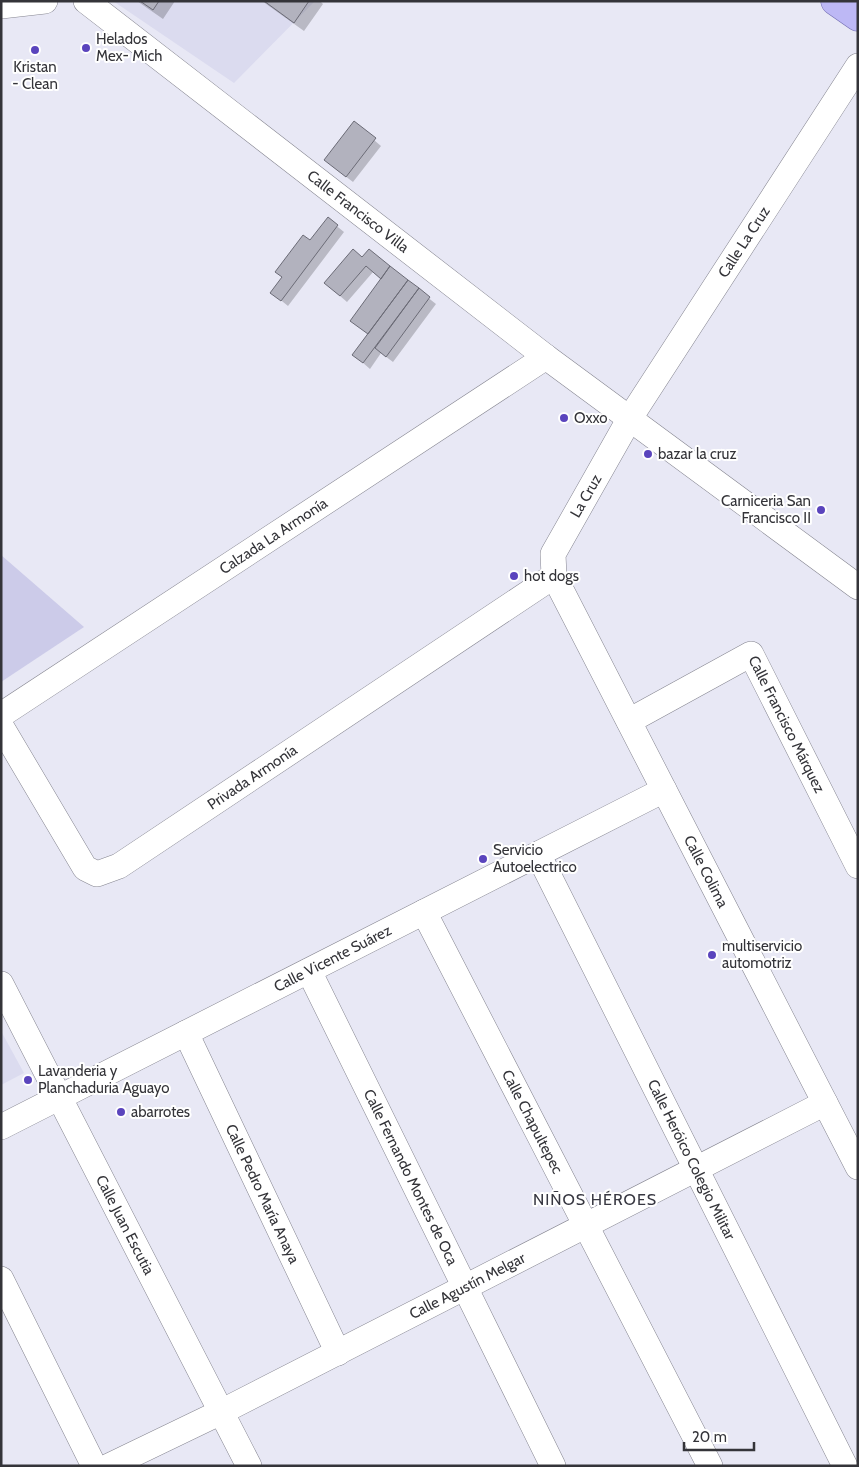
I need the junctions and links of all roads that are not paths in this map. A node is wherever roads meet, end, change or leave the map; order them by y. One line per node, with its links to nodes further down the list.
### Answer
1 (45, 1): 4 (street)
2 (86, 1): 7 (street, Calle Francisco Villa)
3 (835, 1): 5 (main road)
4 (1, 6)
5 (858, 16)
6 (858, 66): 8 (street, Calle La Cruz)
7 (546, 356): 8 (street, Calle Francisco Villa); 11 (street, Calzada La Armonía)
8 (630, 418): 9 (street, La Cruz); 10 (street, Calle Francisco Villa)
9 (554, 576): 12 (street, Calle Colima); 13 (street, Privada Armonía)
10 (858, 586)
11 (1, 715)
12 (629, 721): 14 (street, Calle Colima); 16 (street, Calle Francisco Márquez)
13 (1, 726)
14 (664, 790): 15 (street, Calle Vicente Suárez); 22 (street, Calle Colima)
15 (538, 854): 17 (street, Calle Vicente Suárez); 25 (street, Calle Heróico Colegio Militar)
16 (858, 866)
17 (424, 912): 18 (street, Calle Vicente Suárez); 26 (street, Calle Chapultepec)
18 (309, 971): 20 (street, Calle Vicente Suárez); 28 (street, Calle Fernando Montes de Oca)
19 (1, 984): 21 (street, Calle Juan Escutia)
20 (186, 1033): 21 (street, Calle Vicente Suárez); 29 (street, Calle Pedro María Anaya)
21 (59, 1097): 23 (street, Calle Vicente Suárez); 30 (street, Calle Juan Escutia)
22 (825, 1103): 24 (street, Calle Colima); 25 (street, Calle Agustín Melgar)
23 (1, 1126)
24 (858, 1167)
25 (696, 1169): 26 (street, Calle Agustín Melgar); 36 (street, Calle Heróico Colegio Militar)
26 (586, 1226): 28 (street, Calle Agustín Melgar); 35 (street, Calle Chapultepec)
27 (1, 1279): 31 (street)
28 (465, 1288): 29 (street, Calle Agustín Melgar); 34 (street, Calle Fernando Montes de Oca)
29 (338, 1353): 30 (street, Calle Agustín Melgar)
30 (222, 1412): 32 (street, Calle Agustín Melgar); 33 (street, Calle Juan Escutia)
31 (94, 1466)
32 (109, 1466)
33 (249, 1466)
34 (553, 1466)
35 (710, 1466)
36 (845, 1466)

